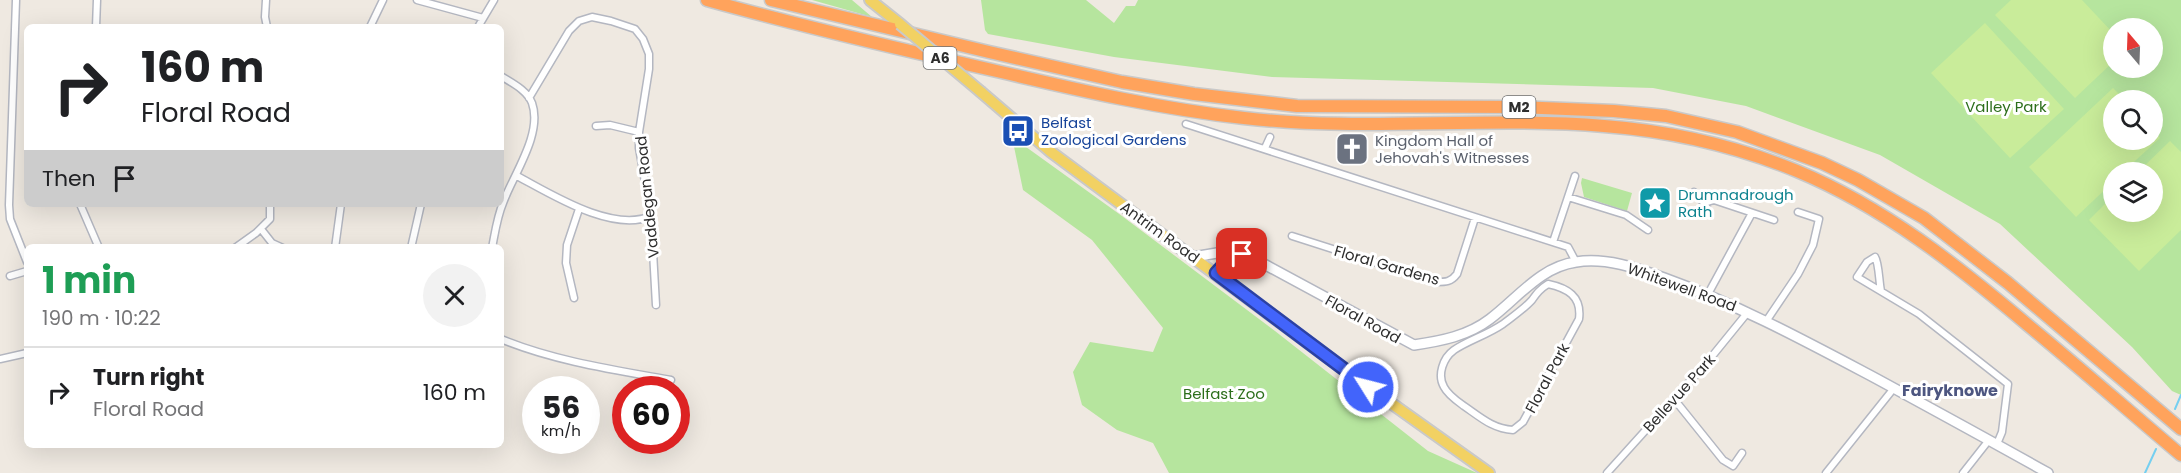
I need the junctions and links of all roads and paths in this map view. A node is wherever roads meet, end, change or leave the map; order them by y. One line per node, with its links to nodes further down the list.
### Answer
1 (16, 0): 50 (street)
2 (97, 0): 11 (street)
3 (266, 0): 12 (street)
4 (383, 0): 13 (street)
5 (417, 0): 10 (street)
6 (494, 0): 10 (street)
7 (707, 0): 74 (highway, M2)
8 (771, 0): 71 (highway, M2)
9 (870, 0): 52 (main road, Antrim Road / A6, bridge)
10 (483, 18): 14 (street)
11 (96, 24)
12 (266, 24)
13 (371, 24)
14 (480, 24)
15 (504, 78): 16 (street)
16 (529, 98): 19 (street, Vaddegan Road); 22 (street)
17 (1186, 124): 21 (street)
18 (596, 126): 19 (street)
19 (639, 132): 37 (street, Vaddegan Road)
20 (1270, 137): 21 (street)
21 (1265, 148): 38 (street)
22 (517, 176): 26 (street); 33 (street)
23 (1575, 176): 25 (street)
24 (1694, 192): 27 (street)
25 (1568, 197): 41 (street); 43 (street)
26 (504, 201)
27 (1704, 203): 34 (street); 36 (street)
28 (81, 207): 44 (street)
29 (270, 207): 40 (street)
30 (341, 207): 47 (street)
31 (420, 207): 48 (street)
32 (502, 207): 49 (street)
33 (579, 209): 37 (street); 59 (street)
34 (1708, 210)
35 (1798, 212): 64 (street)
36 (1752, 213): 39 (street); 58 (street)
37 (651, 216): 61 (street, Vaddegan Road)
38 (1475, 218): 42 (street, Floral Gardens); 43 (street)
39 (1774, 220)
40 (261, 229): 45 (street); 46 (street)
41 (1648, 230)
42 (1292, 236)
43 (1553, 242): 53 (street)
44 (97, 244)
45 (240, 244)
46 (274, 244)
47 (336, 244)
48 (412, 244)
49 (493, 244)
50 (24, 254)
51 (1242, 254): 52 (street); 55 (street); 60 (street, Floral Road)
52 (1193, 257): 55 (main road, Antrim Road / A6)
53 (1576, 262): 58 (street, Whitewell Road); 60 (street, Floral Road)
54 (24, 272): 56 (street)
55 (1216, 273): 75 (main road, Antrim Road / A6)
56 (10, 276)
57 (1881, 291): 57 (street); 72 (street)
58 (1708, 294): 63 (street, Whitewell Road)
59 (574, 298)
60 (1512, 300): 62 (street)
61 (656, 304)
62 (1521, 310): 62 (street, Floral Park)
63 (1748, 312): 64 (street, Whitewell Road); 70 (street, Bellevue Park)
64 (1767, 320): 69 (street, Whitewell Road)
65 (504, 340): 68 (street)
66 (24, 354): 67 (street)
67 (0, 359)
68 (651, 376)
69 (1894, 388): 72 (street, Whitewell Road); 77 (street)
70 (1674, 399): 73 (street); 76 (street, Bellevue Park)
71 (2181, 429)
72 (1993, 442): 78 (street); 79 (street, Whitewell Road)
73 (1742, 453)
74 (2181, 455)
75 (1489, 473)
76 (1607, 473)
77 (1826, 473)
78 (1963, 473)
79 (2048, 473)

